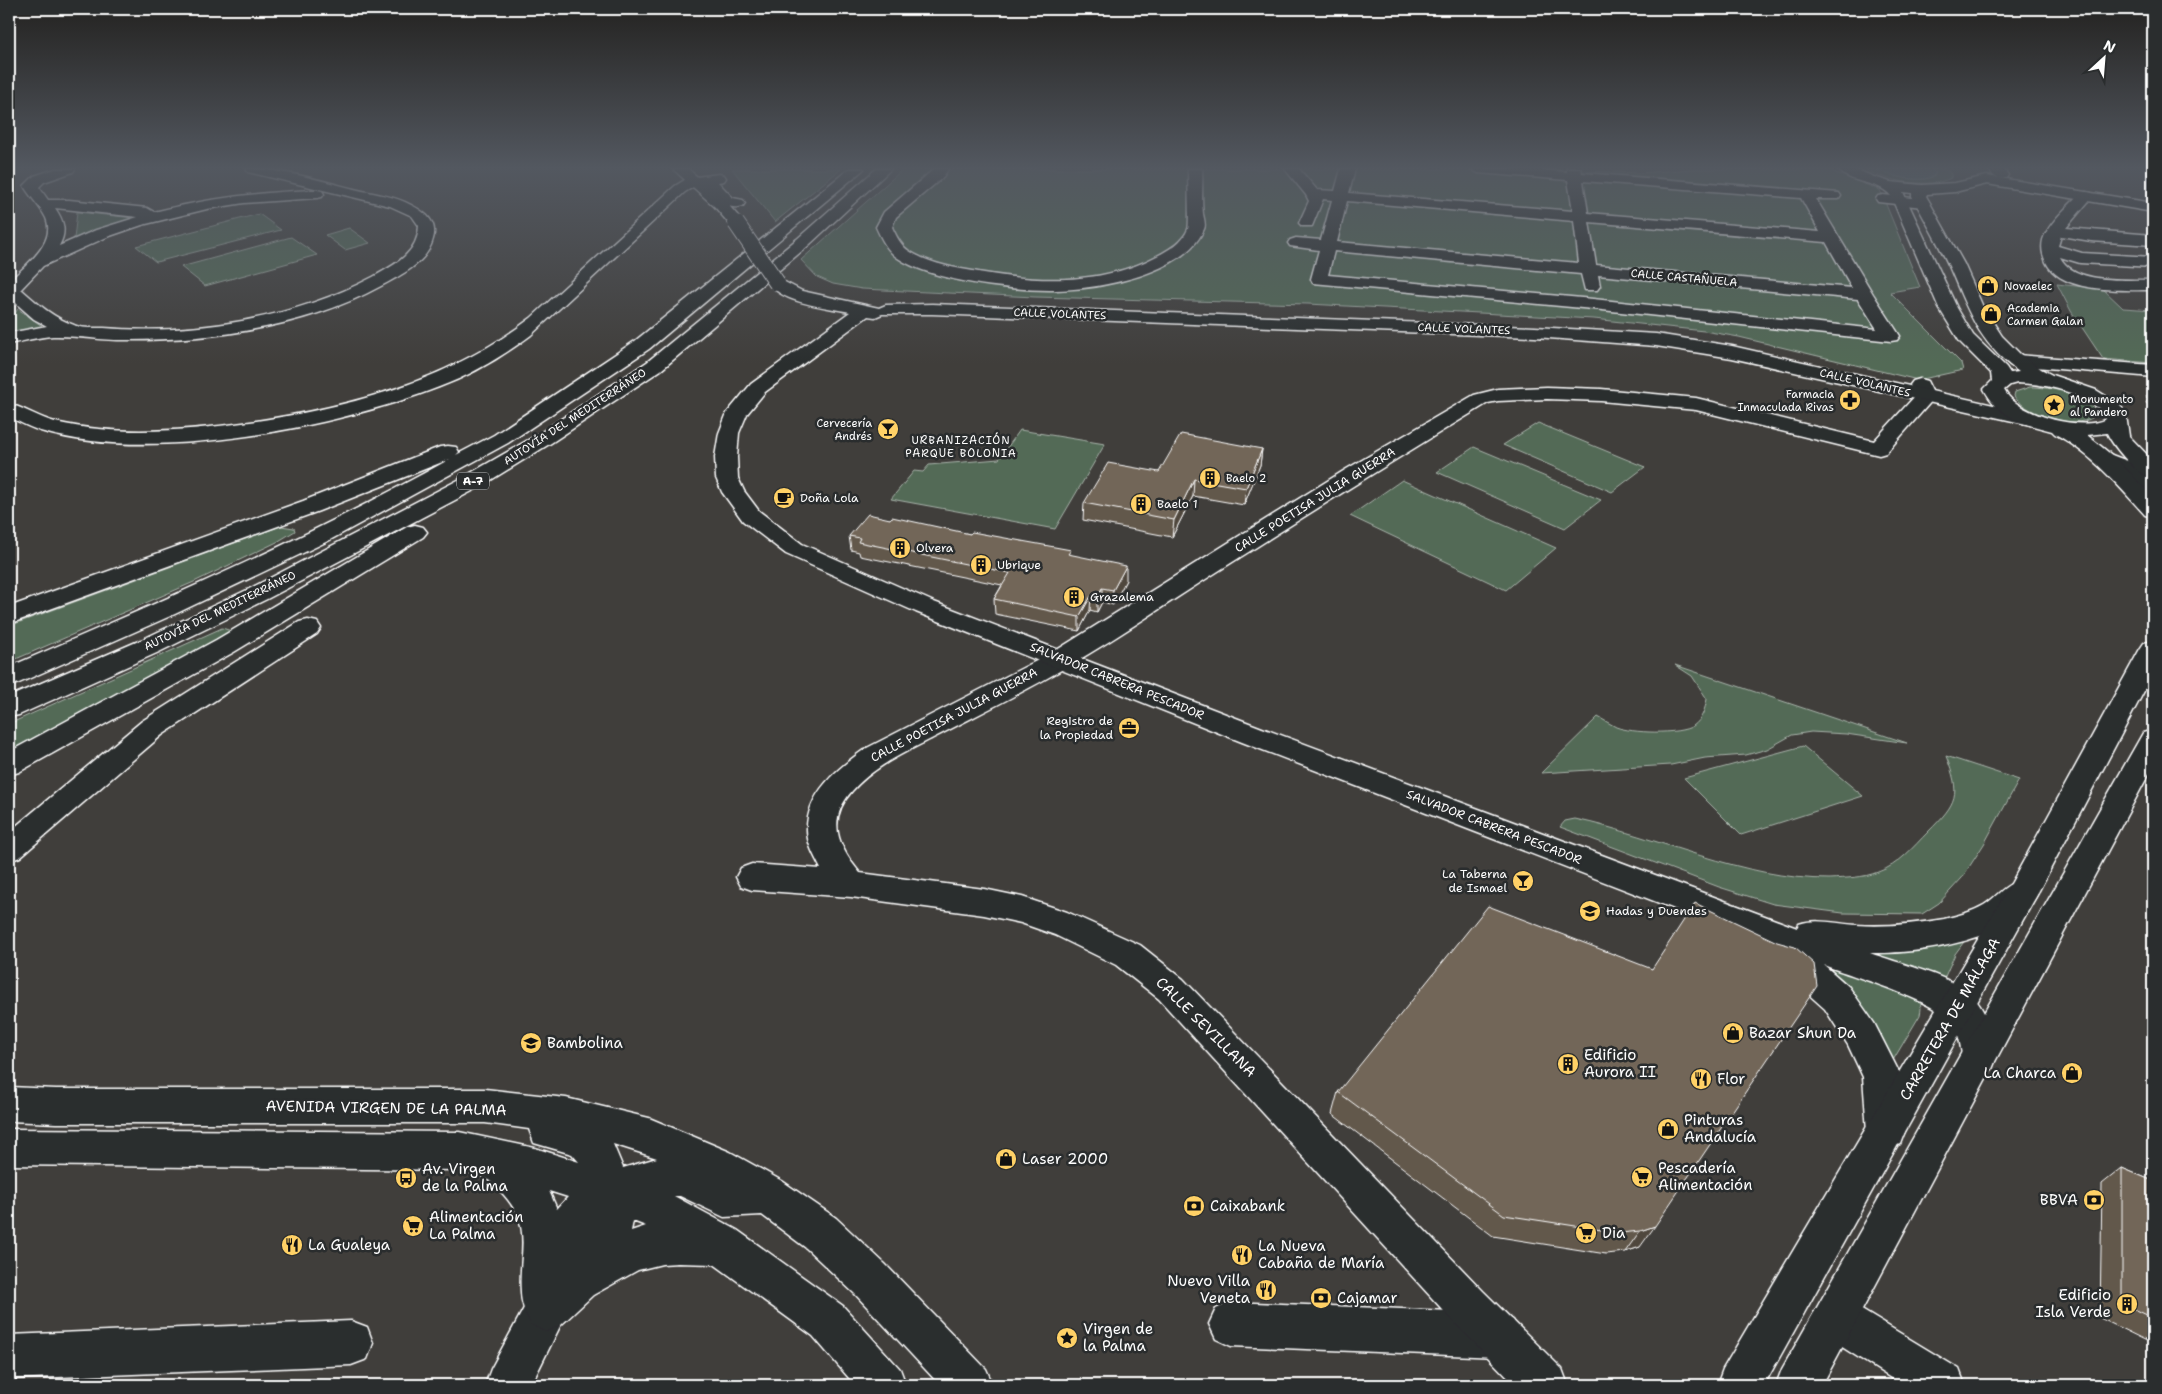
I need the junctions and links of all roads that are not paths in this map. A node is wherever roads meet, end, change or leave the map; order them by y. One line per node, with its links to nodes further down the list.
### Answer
1 (56, 234): 24 (main road)
2 (98, 234): 24 (main road)
3 (428, 234): 31 (main road)
4 (631, 234): 42 (main road)
5 (755, 234): 29 (main road, CALLE VOLANTES, bridge)
6 (777, 234): 41 (main road, AUTOVÍA DEL MEDITERRÁNEO / A-7)
7 (812, 234): 40 (main road, AUTOVÍA DEL MEDITERRÁNEO / A-7)
8 (887, 234): 9 (main road)
9 (1201, 234)
10 (1332, 234): 21 (main road)
11 (1583, 234): 25 (main road)
12 (1787, 234): 18 (main road)
13 (1830, 234): 18 (main road)
14 (1915, 234): 37 (main road)
15 (1942, 234): 33 (main road)
16 (2053, 234): 22 (main road)
17 (2077, 234): 19 (main road)
18 (1832, 238): 28 (main road)
19 (2153, 240)
20 (1296, 243): 21 (main road, CALLE CASTAÑUELA)
21 (1329, 246): 25 (main road, CALLE CASTAÑUELA); 30 (main road, CALLE VOLANTES)
22 (2050, 248): 23 (main road); 26 (main road)
23 (2153, 262)
24 (35, 264): 27 (main road)
25 (1588, 270): 28 (main road, CALLE CASTAÑUELA); 30 (main road)
26 (2153, 286)
27 (10, 291): 31 (main road)
28 (1864, 294): 30 (main road, CALLE VOLANTES)
29 (873, 304): 30 (main road, CALLE VOLANTES); 52 (main road, SALVADOR CABRERA PESCADOR)
30 (1590, 320): 38 (main road, CALLE VOLANTES)
31 (67, 329): 32 (main road)
32 (9, 339)
33 (2017, 361): 34 (main road); 36 (main road)
34 (2102, 367): 35 (main road); 36 (main road); 39 (main road)
35 (2153, 371)
36 (2050, 381): 37 (main road, CALLE VOLANTES); 39 (main road)
37 (1998, 384): 38 (main road, CALLE VOLANTES); 43 (main road)
38 (1922, 391): 43 (main road, CALLE VOLANTES); 52 (main road, CALLE POETISA JULIA GUERRA)
39 (2105, 402): 44 (main road)
40 (595, 406): 54 (main road, AUTOVÍA DEL MEDITERRÁNEO / A-7); 56 (main road)
41 (549, 408): 49 (main road); 53 (main road, AUTOVÍA DEL MEDITERRÁNEO / A-7)
42 (9, 410)
43 (2043, 422): 44 (main road); 45 (main road)
44 (2115, 423): 46 (main road)
45 (2108, 460): 47 (main road); 48 (main road)
46 (2149, 468)
47 (2153, 495)
48 (2153, 510)
49 (9, 616)
50 (308, 628): 57 (main road)
51 (2153, 649): 60 (main road, CARRETERA DE MÁLAGA)
52 (1061, 659): 59 (main road, CALLE POETISA JULIA GUERRA); 61 (main road, SALVADOR CABRERA PESCADOR)
53 (9, 677)
54 (9, 708)
55 (2153, 740): 63 (main road)
56 (9, 765)
57 (9, 849)
58 (752, 877): 59 (main road, CALLE SEVILLANA)
59 (852, 884): 75 (main road, CALLE SEVILLANA)
60 (2023, 891): 61 (main road, SALVADOR CABRERA PESCADOR); 62 (main road, CARRETERA DE MÁLAGA)
61 (1751, 925): 62 (main road, SALVADOR CABRERA PESCADOR); 66 (main road, SALVADOR CABRERA PESCADOR)
62 (1957, 1004): 63 (main road, SALVADOR CABRERA PESCADOR); 66 (main road, CARRETERA DE MÁLAGA)
63 (1979, 1057): 73 (main road)
64 (9, 1104): 65 (main road, AVENIDA VIRGEN DE LA PALMA)
65 (528, 1111): 69 (main road); 70 (main road, AVENIDA VIRGEN DE LA PALMA)
66 (1886, 1131): 82 (main road, CARRETERA DE MÁLAGA)
67 (9, 1147): 68 (main road)
68 (495, 1159): 69 (main road); 72 (main road)
69 (613, 1193): 70 (main road); 71 (main road); 72 (main road)
70 (768, 1195): 80 (main road, AVENIDA VIRGEN DE LA PALMA)
71 (722, 1244): 72 (main road); 79 (main road)
72 (555, 1286): 78 (main road)
73 (1835, 1318): 83 (main road); 84 (main road)
74 (1231, 1324): 75 (main road)
75 (1498, 1335): 81 (main road, CALLE SEVILLANA)
76 (351, 1343): 77 (main road)
77 (9, 1357)
78 (507, 1385)
79 (884, 1385)
80 (970, 1385)
81 (1546, 1385)
82 (1739, 1385)
83 (1798, 1385)
84 (1943, 1385)

